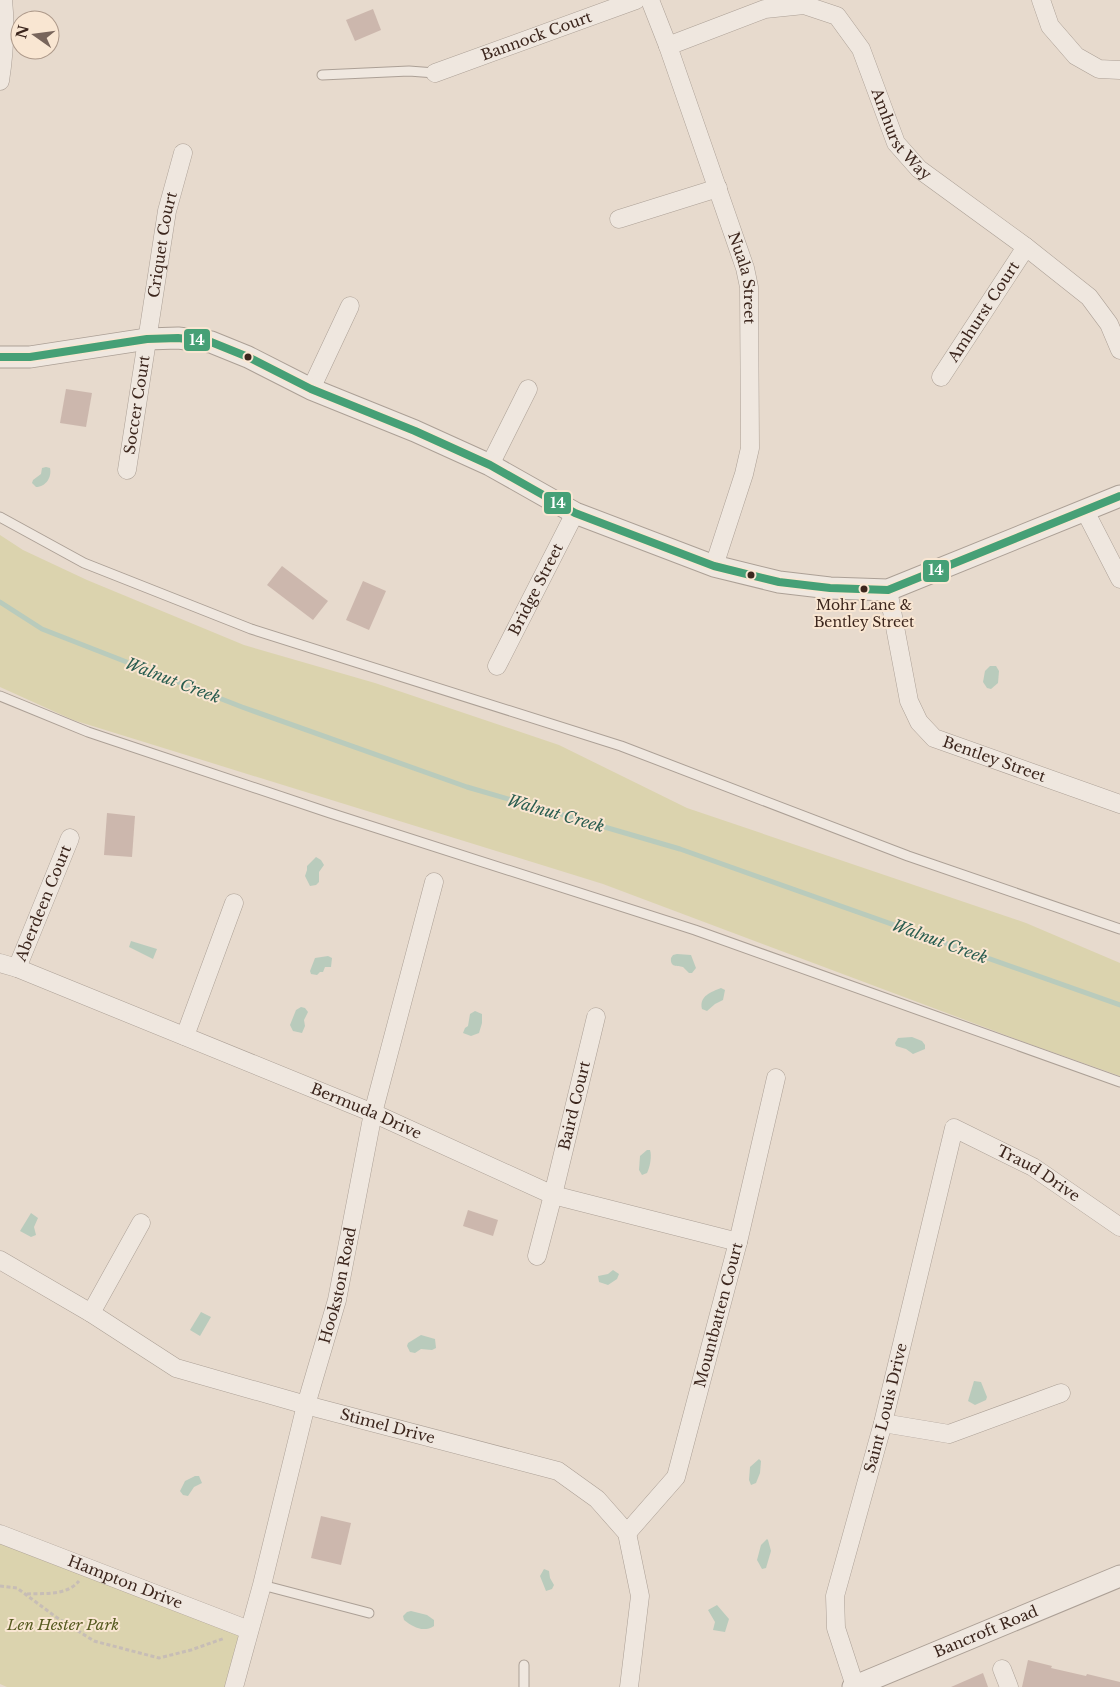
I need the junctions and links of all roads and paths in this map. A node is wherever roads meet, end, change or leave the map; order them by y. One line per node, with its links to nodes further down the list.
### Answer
1 (3, 0): 9 (street)
2 (636, 0): 7 (street, Bannock Court)
3 (650, 0): 5 (street, Nuala Street)
4 (1041, 0): 6 (street)
5 (668, 46): 11 (street, Nuala Street); 13 (street, Amhurst Way)
6 (1120, 70)
7 (435, 74): 8 (lane)
8 (322, 75)
9 (0, 81)
10 (183, 153): 15 (street, Criquet Court)
11 (718, 188): 12 (street); 27 (street, Nuala Street)
12 (619, 220)
13 (1026, 247): 16 (street, Amhurst Way); 18 (street, Amhurst Court)
14 (350, 306): 19 (street)
15 (147, 339): 17 (street); 19 (street); 22 (street, Soccer Court)
16 (1120, 350)
17 (0, 357)
18 (941, 377)
19 (311, 389): 21 (street)
20 (528, 389): 21 (street)
21 (490, 465): 25 (street)
22 (126, 470)
23 (1120, 496): 24 (street)
24 (1085, 510): 28 (street); 29 (street)
25 (575, 513): 27 (street); 30 (street, Bridge Street)
26 (0, 517): 36 (lane)
27 (714, 566): 29 (street)
28 (1120, 579)
29 (888, 590): 32 (street, Bentley Street)
30 (497, 666)
31 (0, 696): 41 (lane)
32 (1120, 804)
33 (70, 838): 37 (street, Aberdeen Court)
34 (434, 882): 42 (street, Hookston Road)
35 (234, 903): 39 (street)
36 (1120, 929)
37 (8, 965): 39 (street, Bermuda Drive)
38 (596, 1016): 44 (street, Baird Court)
39 (185, 1036): 42 (street, Bermuda Drive)
40 (776, 1078): 47 (street, Mountbatten Court)
41 (1120, 1082)
42 (373, 1113): 44 (street, Bermuda Drive); 52 (street, Hookston Road)
43 (954, 1128): 46 (street, Traud Drive); 53 (street, Saint Louis Drive)
44 (553, 1195): 47 (street, Bermuda Drive); 48 (street, Baird Court)
45 (141, 1223): 50 (street)
46 (1120, 1227)
47 (738, 1242): 54 (street, Mountbatten Court)
48 (537, 1256)
49 (0, 1260): 50 (street, Stimel Drive)
50 (91, 1313): 52 (street, Stimel Drive)
51 (1061, 1393): 53 (street)
52 (306, 1405): 54 (street, Stimel Drive); 58 (street, Hookston Road)
53 (883, 1423): 68 (street, Saint Louis Drive)
54 (627, 1533): 67 (street, Stimel Drive)
55 (0, 1534): 56 (street, Hampton Drive)
56 (89, 1568): 60 (path); 62 (street, Hampton Drive)
57 (1120, 1576): 68 (street, Bancroft Road)
58 (262, 1585): 61 (lane); 62 (street, Hookston Road)
59 (0, 1586): 60 (path)
60 (26, 1594): 62 (path)
61 (369, 1613)
62 (249, 1630): 65 (street, Hookston Road)
63 (524, 1665): 66 (lane)
64 (1002, 1669): 69 (street)
65 (234, 1687)
66 (524, 1687)
67 (628, 1687)
68 (854, 1687)
69 (1009, 1687)

